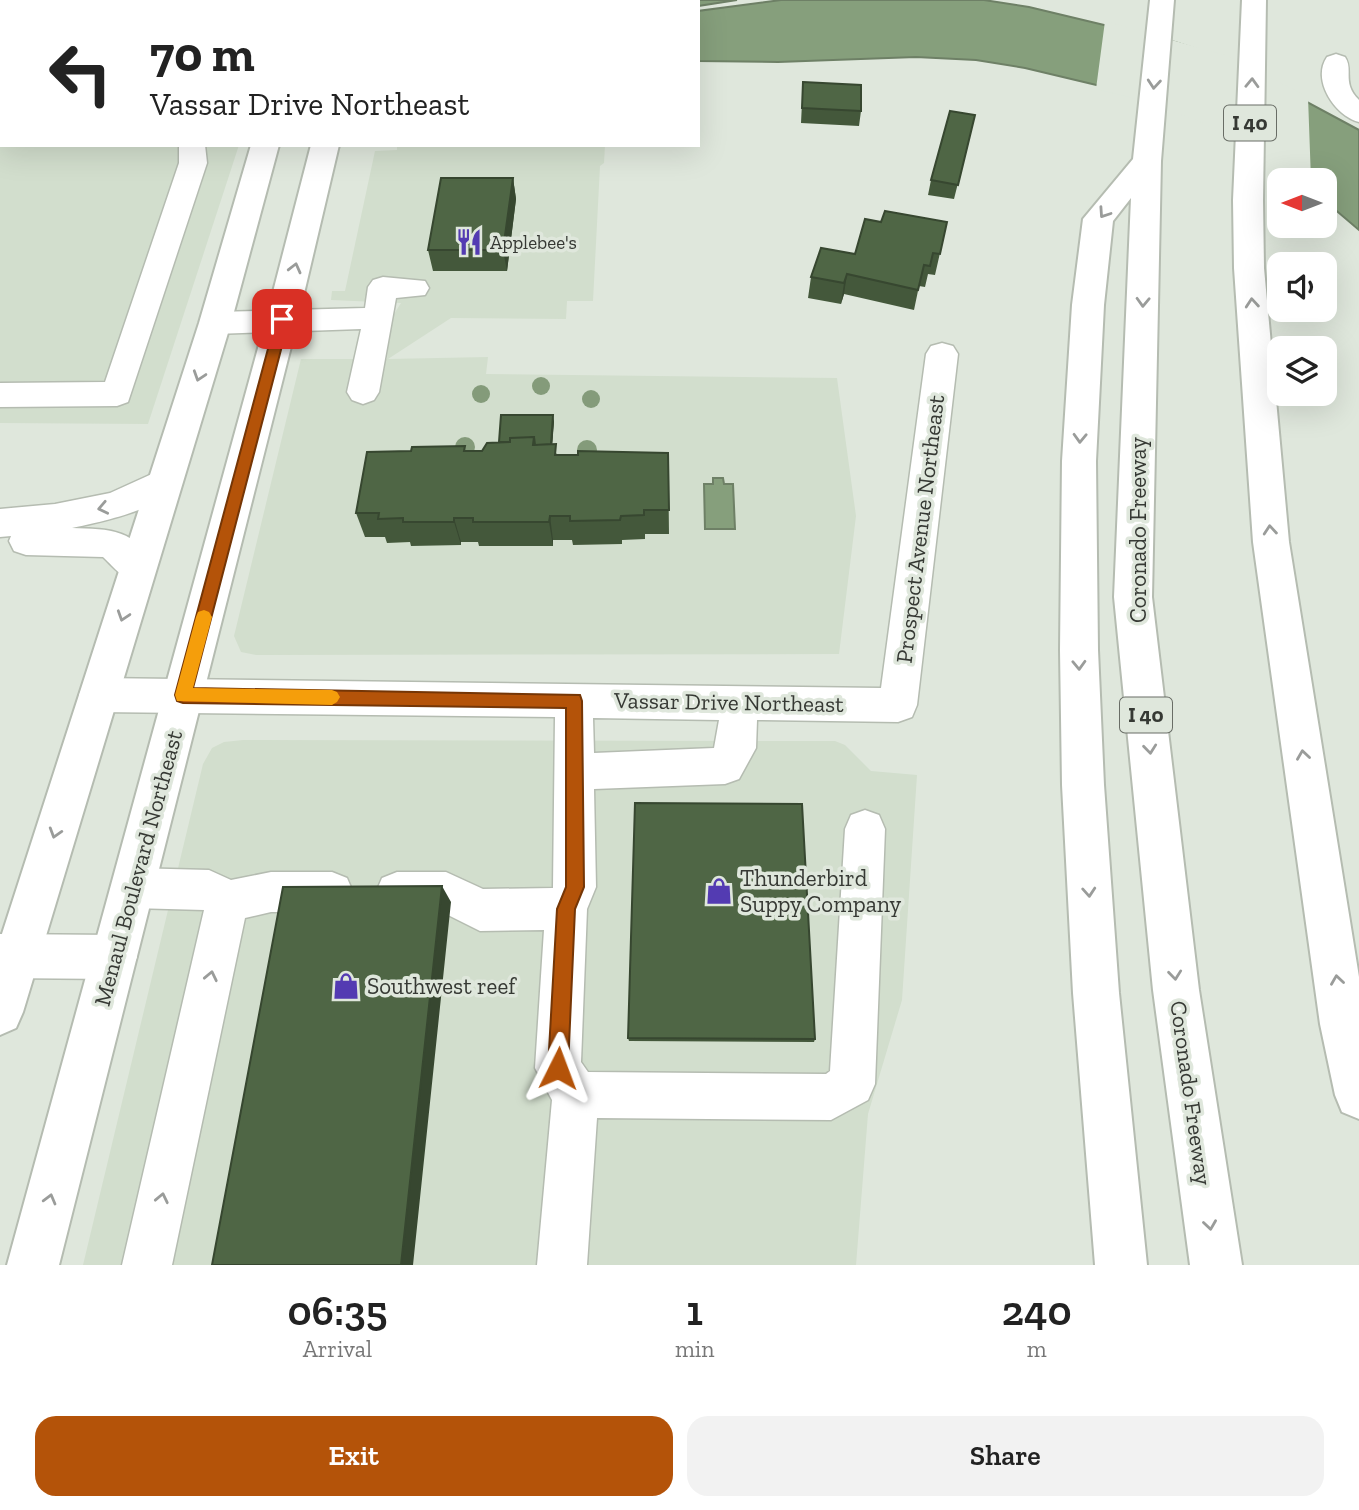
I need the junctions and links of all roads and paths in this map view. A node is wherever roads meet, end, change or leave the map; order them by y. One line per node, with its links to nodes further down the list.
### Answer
1 (1254, 0): 33 (main road, I 40, one-way to 1)
2 (1161, 8): 8 (main road, Coronado Freeway / I 40, one-way to 8)
3 (1336, 62): 4 (street)
4 (1359, 114)
5 (192, 147): 15 (street)
6 (264, 147): 12 (main road)
7 (325, 147): 11 (main road, Menaul Boulevard Northeast, one-way to 7)
8 (1147, 161): 40 (main road, one-way to 40); 41 (main road, Coronado Freeway / I 40, one-way to 41)
9 (414, 289): 10 (street)
10 (378, 318): 11 (street); 14 (street)
11 (282, 319): 12 (street); 21 (main road, Menaul Boulevard Northeast)
12 (215, 323): 16 (main road, one-way to 16)
13 (942, 354): 24 (street, Prospect Avenue Northeast)
14 (363, 392)
15 (0, 395)
16 (165, 481): 17 (street, one-way to 17); 19 (main road)
17 (0, 523)
18 (0, 541): 19 (street)
19 (138, 568): 20 (main road, one-way to 20)
20 (98, 695): 21 (street, Vassar Drive Northeast); 30 (main road, one-way to 30)
21 (183, 695): 22 (street, Vassar Drive Northeast); 27 (main road, Menaul Boulevard Northeast)
22 (574, 701): 23 (street, Vassar Drive Northeast); 25 (street)
23 (739, 703): 24 (street, Vassar Drive Northeast); 25 (street)
24 (898, 705)
25 (574, 772): 29 (street)
26 (865, 830): 35 (street)
27 (132, 888): 28 (street); 31 (main road, Menaul Boulevard Northeast)
28 (227, 901): 29 (street); 38 (street, one-way to 28)
29 (566, 909): 35 (street)
30 (9, 956): 31 (street); 32 (main road)
31 (115, 957): 37 (main road, Menaul Boulevard Northeast, one-way to 31)
32 (0, 1012)
33 (1343, 1024): 34 (main road); 36 (main road, I 40)
34 (1359, 1069)
35 (576, 1095): 39 (street)
36 (1359, 1095)
37 (33, 1265)
38 (147, 1265)
39 (562, 1265)
40 (1121, 1265)
41 (1216, 1265)

